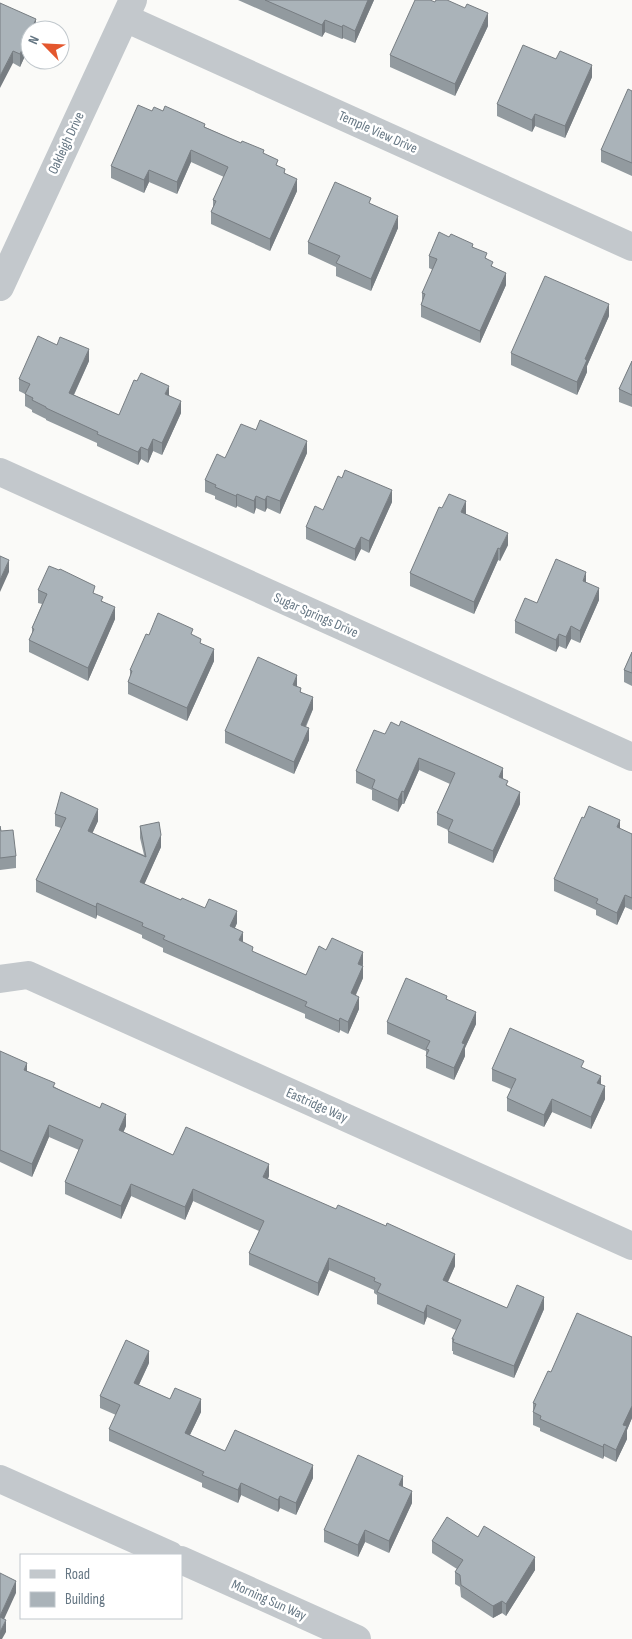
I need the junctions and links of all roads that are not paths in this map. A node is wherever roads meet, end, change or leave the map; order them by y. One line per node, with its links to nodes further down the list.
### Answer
1 (129, 9): 2 (street, Temple View Drive); 3 (street, Oakleigh Drive)
2 (632, 247)
3 (0, 287)
4 (0, 472): 5 (street, Sugar Springs Drive)
5 (632, 757)
6 (0, 979): 7 (street, Eastridge Way)
7 (632, 1246)
8 (0, 1479): 9 (street)
9 (168, 1554)
10 (182, 1560): 11 (street, Morning Sun Way)
11 (357, 1639)

